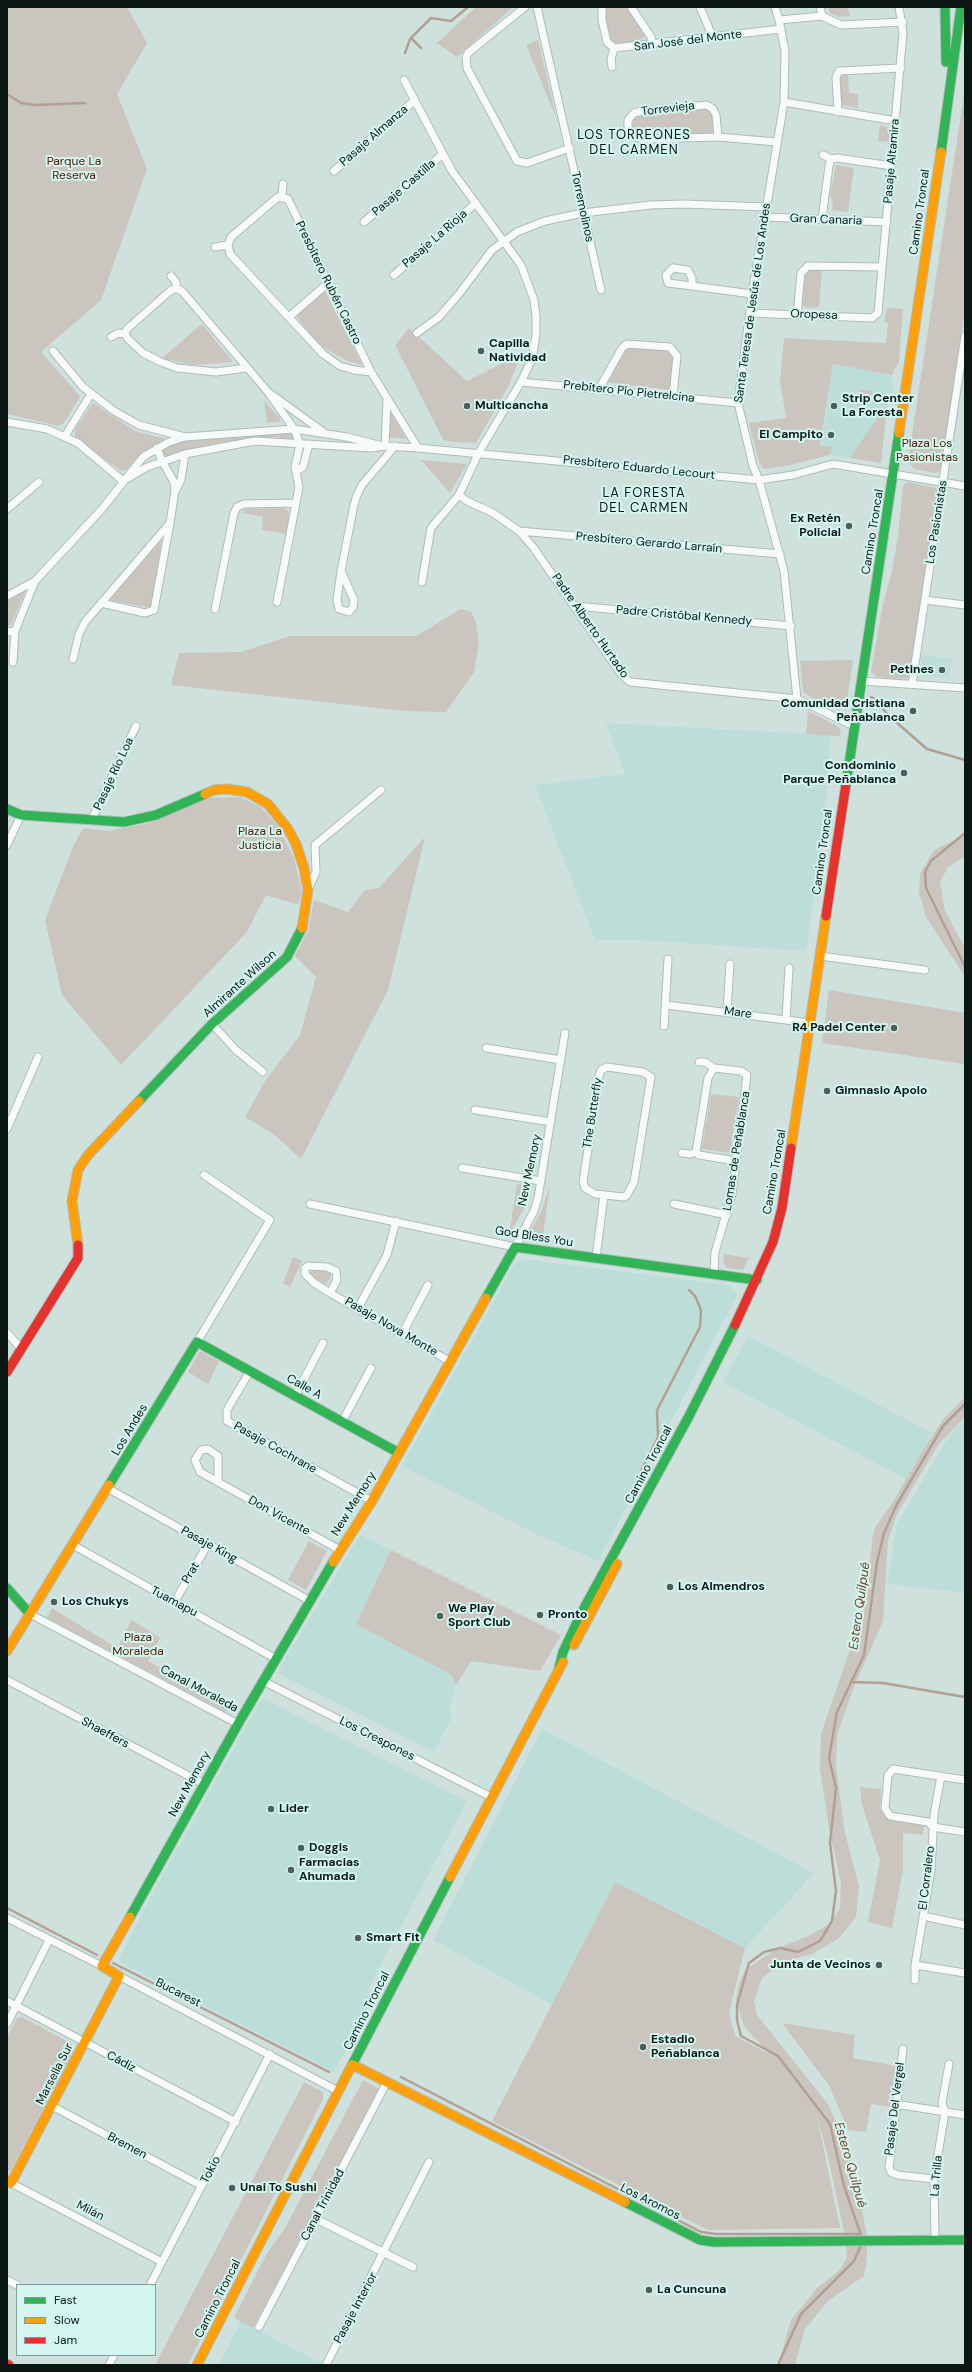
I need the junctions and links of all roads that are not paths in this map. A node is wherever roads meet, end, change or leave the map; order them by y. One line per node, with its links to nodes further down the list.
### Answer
1 (525, 7): 28 (street)
2 (537, 7): 28 (street, Torremolinos)
3 (602, 7): 17 (street)
4 (631, 7): 16 (street)
5 (700, 7): 15 (street)
6 (775, 7): 12 (street, Santa Teresa de Jesús de Los Andes)
7 (820, 7): 11 (street)
8 (899, 7): 13 (street, Pasaje Altamira)
9 (946, 7): 29 (main road)
10 (961, 7): 29 (main road)
11 (822, 16): 12 (street); 13 (street)
12 (779, 20): 14 (street, Santa Teresa de Jesús de Los Andes)
13 (903, 22): 20 (street, Pasaje Altamira)
14 (781, 29): 15 (street, San José del Monte); 23 (street, Santa Teresa de Jesús de Los Andes)
15 (714, 38): 16 (street, San José del Monte)
16 (652, 45): 17 (street, San José del Monte)
17 (614, 48): 19 (street)
18 (965, 49): 29 (main road)
19 (612, 67)
20 (901, 68): 24 (street); 25 (street, Pasaje Altamira)
21 (404, 80): 22 (street)
22 (414, 101): 30 (street); 34 (street, Pasaje Almanza)
23 (784, 102): 24 (street); 27 (street, Santa Teresa de Jesús de Los Andes)
24 (838, 112): 25 (street)
25 (896, 121): 33 (street, Pasaje Altamira)
26 (718, 137): 26 (street, Torrevieja); 27 (street, Torrevieja)
27 (777, 142): 38 (street, Santa Teresa de Jesús de Los Andes)
28 (570, 148): 39 (street, Torremolinos)
29 (941, 152): 91 (main road, Camino Troncal)
30 (443, 154): 37 (street); 42 (street, Pasaje Castilla)
31 (823, 155): 32 (street)
32 (831, 159): 33 (street); 41 (street)
33 (892, 166): 43 (street, Pasaje Altamira)
34 (334, 170)
35 (283, 184): 36 (street)
36 (282, 197): 45 (street); 50 (street, Presbítero Rubén Castro)
37 (476, 203): 44 (street); 48 (street, Pasaje La Rioja)
38 (766, 207): 39 (street); 40 (street, Santa Teresa de Jesús de Los Andes)
39 (583, 213): 44 (street); 53 (street, Torremolinos)
40 (765, 217): 41 (street, Gran Canaria); 54 (street, Santa Teresa de Jesús de Los Andes)
41 (822, 219): 43 (street, Gran Canaria)
42 (364, 222)
43 (887, 222): 47 (street, Pasaje Altamira)
44 (504, 240): 59 (street); 67 (street)
45 (228, 245): 46 (street); 58 (street)
46 (215, 247)
47 (882, 267): 56 (street); 57 (street, Pasaje Altamira)
48 (394, 275)
49 (171, 276): 52 (street)
50 (328, 283): 58 (street); 66 (street, Presbítero Rubén Castro)
51 (692, 286): 54 (street)
52 (176, 288): 60 (street); 65 (street)
53 (601, 290)
54 (752, 294): 55 (street, Santa Teresa de Jesús de Los Andes)
55 (750, 313): 56 (street, Oropesa); 73 (street, Santa Teresa de Jesús de Los Andes)
56 (797, 315): 57 (street, Oropesa)
57 (877, 316)
58 (289, 317): 66 (street)
59 (417, 333)
60 (125, 334): 62 (street); 65 (street)
61 (965, 336): 64 (street, Los Pasionistas)
62 (111, 337)
63 (53, 351): 70 (street)
64 (964, 355): 95 (street, Los Pasionistas)
65 (246, 368): 69 (street)
66 (372, 372): 72 (street, Presbítero Rubén Castro)
67 (521, 382): 68 (street, Prebítero Pío Pietrelcina); 87 (street)
68 (599, 389): 71 (street, Prebítero Pío Pietrelcina); 71 (street)
69 (268, 392): 75 (street); 76 (street)
70 (91, 394): 77 (street); 78 (street)
71 (673, 396): 73 (street, Prebítero Pío Pietrelcina)
72 (387, 400): 82 (street); 86 (street, Presbítero Rubén Castro)
73 (738, 403): 92 (street, Santa Teresa de Jesús de Los Andes)
74 (8, 423): 77 (street)
75 (294, 429): 76 (street, Presbítero Eduardo Lecourt); 78 (street, Presbítero Eduardo Lecourt); 80 (street)
76 (324, 433): 79 (street, Presbítero Eduardo Lecourt)
77 (65, 436): 93 (street)
78 (185, 437): 85 (street, Presbítero Eduardo Lecourt)
79 (355, 438): 82 (street, Presbítero Eduardo Lecourt); 84 (street)
80 (300, 444): 81 (street, Presbítero Eduardo Lecourt); 88 (street, Presbítero Eduardo Lecourt); 90 (street)
81 (309, 444): 84 (street, Presbítero Eduardo Lecourt); 90 (street)
82 (384, 446): 83 (street, Presbítero Eduardo Lecourt); 84 (street, Presbítero Eduardo Lecourt)
83 (395, 446): 86 (street, Presbítero Eduardo Lecourt); 104 (street)
84 (354, 447)
85 (157, 448): 89 (street); 93 (street, Presbítero Eduardo Lecourt)
86 (418, 448): 87 (street, Presbítero Eduardo Lecourt)
87 (480, 452): 92 (street, Presbítero Eduardo Lecourt); 98 (street)
88 (185, 454): 89 (street, Presbítero Eduardo Lecourt); 97 (street)
89 (162, 461): 93 (street, Presbítero Eduardo Lecourt); 97 (street)
90 (297, 471): 99 (street)
91 (894, 474): 92 (street, Presbítero Eduardo Lecourt); 95 (street, Presbítero Eduardo Lecourt); 119 (main road, Camino Troncal)
92 (759, 480): 103 (street, Santa Teresa de Jesús de Los Andes)
93 (123, 481): 105 (street, Presbítero Eduardo Lecourt)
94 (39, 482): 100 (street)
95 (943, 482): 96 (street, Presbítero Eduardo Lecourt); 108 (street, Los Pasionistas)
96 (965, 486)
97 (175, 490): 101 (street)
98 (459, 495): 102 (street, Padre Alberto Hurtado); 106 (street)
99 (295, 503): 109 (street); 113 (street)
100 (7, 509)
101 (170, 523): 110 (street); 110 (street)
102 (519, 531): 103 (street, Presbítero Gerardo Larraín); 111 (street, Padre Alberto Hurtado)
103 (780, 554): 114 (street, Santa Teresa de Jesús de Los Andes)
104 (342, 571): 104 (street)
105 (35, 581): 107 (street, Presbítero Eduardo Lecourt); 115 (street, Presbítero Eduardo Lecourt)
106 (422, 582)
107 (7, 596)
108 (925, 600): 112 (street); 120 (street, Los Pasionistas)
109 (277, 602)
110 (101, 603): 117 (street)
111 (576, 606): 114 (street, Padre Cristóbal Kennedy); 122 (street, Padre Alberto Hurtado)
112 (965, 606)
113 (215, 609)
114 (791, 626): 122 (street, Santa Teresa de Jesús de Los Andes)
115 (15, 631): 116 (street); 118 (street, Presbítero Eduardo Lecourt)
116 (7, 632)
117 (73, 659)
118 (13, 662)
119 (861, 681): 120 (street); 124 (main road, Camino Troncal)
120 (912, 684): 121 (street)
121 (965, 688)
122 (797, 699): 124 (street)
123 (136, 726): 128 (street, Pasaje Río Loa)
124 (854, 726): 131 (main road, Camino Troncal)
125 (381, 790): 130 (street)
126 (7, 809): 127 (main road, Almirante Wilson)
127 (21, 815): 128 (main road, Almirante Wilson); 129 (street)
128 (91, 821): 130 (main road, Almirante Wilson)
129 (7, 845)
130 (308, 890): 140 (main road, Almirante Wilson)
131 (820, 956): 135 (street); 139 (main road, Camino Troncal)
132 (668, 959): 136 (street)
133 (730, 964): 137 (street)
134 (789, 968): 138 (street)
135 (925, 970)
136 (666, 1004): 137 (street, Mare); 141 (street)
137 (727, 1011): 138 (street, Mare)
138 (786, 1020): 139 (street, Mare)
139 (810, 1023): 166 (main road, Camino Troncal)
140 (212, 1024): 148 (street); 174 (main road, Almirante Wilson)
141 (664, 1026)
142 (565, 1033): 145 (street, New Memory)
143 (486, 1048): 145 (street)
144 (38, 1057): 151 (street)
145 (561, 1060): 150 (street, New Memory)
146 (699, 1062): 147 (street)
147 (714, 1068): 152 (street); 154 (street, Lomas de Peñablanca)
148 (263, 1072)
149 (475, 1110): 150 (street)
150 (551, 1122): 157 (street, New Memory)
151 (7, 1129)
152 (696, 1152): 153 (street); 154 (street)
153 (682, 1153)
154 (736, 1161): 161 (street, Lomas de Peñablanca)
155 (462, 1168): 157 (street)
156 (204, 1176): 172 (street, Los Andes)
157 (541, 1181): 163 (street, New Memory)
158 (604, 1195): 158 (street, The Butterfly); 164 (street)
159 (310, 1204): 162 (street, God Bless You)
160 (674, 1204): 161 (street)
161 (727, 1215): 165 (street, Lomas de Peñablanca)
162 (396, 1221): 163 (street, God Bless You); 169 (street)
163 (515, 1247): 164 (main road, God Bless You); 175 (main road, New Memory)
164 (596, 1258): 165 (main road, God Bless You)
165 (714, 1274): 166 (main road, God Bless You)
166 (757, 1280): 200 (main road, Camino Troncal)
167 (428, 1285): 171 (street)
168 (330, 1293): 168 (street, Pasaje Nova Monte); 169 (street, Pasaje Nova Monte)
169 (358, 1308): 171 (street, Pasaje Nova Monte)
170 (7, 1333): 174 (street)
171 (402, 1334): 175 (street, Pasaje Nova Monte)
172 (197, 1342): 178 (main road, Calle A); 183 (main road, Los Andes)
173 (323, 1343): 179 (street)
174 (22, 1348): 177 (main road, Almirante Wilson)
175 (451, 1362): 181 (main road, New Memory)
176 (370, 1368): 180 (street)
177 (7, 1372)
178 (250, 1372): 179 (main road, Calle A); 184 (street, Pasaje Cochrane)
179 (296, 1396): 180 (main road, Calle A)
180 (342, 1422): 181 (main road, Calle A)
181 (399, 1453): 184 (main road, New Memory)
182 (218, 1482): 182 (street, Don Vicente); 187 (street, Don Vicente)
183 (109, 1489): 185 (street, Pasaje King); 186 (main road, Los Andes)
184 (372, 1501): 187 (main road, New Memory)
185 (208, 1544): 189 (street, Prat); 190 (street, Pasaje King)
186 (72, 1545): 189 (street, Tuamapu); 191 (main road, Los Andes)
187 (340, 1550): 190 (main road, New Memory)
188 (7, 1588): 191 (main road, Canal Moraleda)
189 (175, 1601): 193 (street, Tuamapu)
190 (310, 1601): 193 (main road, New Memory)
191 (30, 1614): 192 (main road, Los Andes); 196 (street, Canal Moraleda)
192 (7, 1651)
193 (276, 1659): 195 (main road, New Memory)
194 (7, 1680): 199 (street, Shaeffers)
195 (263, 1681): 196 (main road, New Memory); 200 (street, Los Crespones)
196 (238, 1724): 199 (main road, New Memory)
197 (941, 1776): 198 (street); 201 (street, El Corralero); 201 (street)
198 (965, 1780)
199 (204, 1784): 208 (main road, New Memory)
200 (491, 1797): 218 (main road, Camino Troncal)
201 (933, 1827): 202 (street); 203 (street, El Corralero)
202 (965, 1832)
203 (923, 1916): 205 (street); 207 (street, El Corralero)
204 (7, 1918): 206 (street, Bucarest)
205 (965, 1925)
206 (49, 1940): 208 (street, Bucarest); 213 (street)
207 (915, 1965): 209 (street); 211 (street, El Corralero)
208 (102, 1966): 210 (main road, Bucarest)
209 (965, 1973)
210 (119, 1976): 215 (main road, Marsella Sur); 217 (street, Bucarest)
211 (915, 1980)
212 (7, 2001): 213 (street, Cádiz)
213 (16, 2006): 214 (street); 215 (street, Cádiz)
214 (7, 2024)
215 (85, 2043): 223 (main road, Marsella Sur); 226 (street, Cádiz)
216 (903, 2049): 222 (street, Pasaje Del Vergel)
217 (270, 2054): 221 (street, Bucarest); 226 (street, Tokio)
218 (353, 2064): 220 (main road, Los Aromos); 221 (main road, Camino Troncal)
219 (949, 2064): 224 (street, La Trilla)
220 (387, 2082): 231 (street, Canal Trinidad); 232 (main road, Los Aromos)
221 (338, 2091): 244 (main road, Camino Troncal)
222 (895, 2104): 224 (street); 228 (street, Pasaje Del Vergel)
223 (52, 2106): 229 (main road, Marsella Sur); 230 (street, Bremen)
224 (945, 2112): 225 (street); 228 (street, La Trilla)
225 (965, 2115)
226 (236, 2122): 230 (street, Tokio)
227 (429, 2162): 234 (street, Pasaje Interior)
228 (934, 2179): 232 (street, La Trilla)
229 (9, 2182): 235 (street, Milán)
230 (202, 2186): 235 (street, Tokio)
231 (316, 2219): 234 (street); 240 (street, Canal Trinidad)
232 (935, 2240): 233 (main road, Los Aromos)
233 (965, 2240)
234 (385, 2252): 236 (street); 242 (street, Pasaje Interior)
235 (162, 2262): 239 (street, Tokio)
236 (413, 2267)
237 (7, 2280): 238 (street)
238 (16, 2284)
239 (151, 2284)
240 (259, 2328)
241 (114, 2356): 243 (street)
242 (327, 2363)
243 (109, 2365)
244 (197, 2365)

